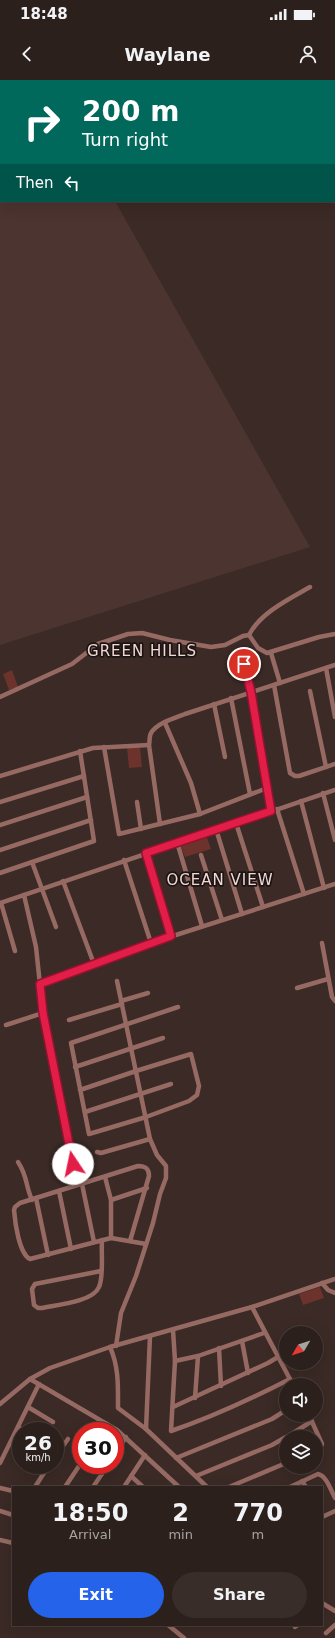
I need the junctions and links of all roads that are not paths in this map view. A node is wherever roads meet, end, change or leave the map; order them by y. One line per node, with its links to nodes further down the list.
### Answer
1 (310, 587): 3 (street)
2 (335, 634): 4 (street)
3 (249, 635): 4 (street); 12 (street)
4 (271, 653): 8 (street)
5 (244, 664): 11 (street)
6 (335, 665): 7 (street)
7 (326, 668): 8 (street); 15 (street)
8 (280, 682): 9 (street)
9 (274, 685): 11 (street); 22 (street)
10 (310, 691): 22 (street)
11 (251, 692): 13 (street); 25 (street)
12 (0, 697)
13 (231, 698): 14 (street); 27 (street)
14 (214, 704): 16 (street); 20 (street)
15 (335, 717)
16 (165, 723): 17 (street); 35 (street)
17 (150, 745): 18 (street); 38 (street)
18 (104, 747): 19 (street); 40 (street)
19 (80, 751): 23 (street); 24 (street)
20 (225, 757)
21 (335, 764): 22 (street)
22 (326, 767)
23 (0, 776)
24 (84, 776): 29 (street); 31 (street)
25 (267, 788): 27 (street); 34 (street)
26 (335, 790): 28 (street)
27 (250, 794): 35 (street)
28 (323, 794): 30 (street); 42 (street)
29 (87, 797): 36 (street); 39 (street)
30 (302, 801): 33 (street); 53 (street)
31 (0, 802)
32 (137, 802): 40 (street)
33 (277, 809): 34 (street); 54 (street)
34 (271, 811): 37 (street)
35 (200, 814): 38 (street)
36 (91, 820): 44 (street); 48 (street)
37 (236, 823): 41 (street); 57 (street)
38 (160, 824): 40 (street)
39 (0, 825)
40 (141, 829)
41 (216, 829): 43 (street); 58 (street)
42 (335, 840)
43 (177, 842): 45 (street); 60 (street)
44 (0, 850)
45 (146, 853): 47 (street); 62 (street)
46 (201, 855): 59 (street)
47 (124, 860): 50 (street); 63 (street)
48 (32, 862): 49 (street); 52 (street)
49 (0, 873)
50 (63, 881): 52 (street); 66 (street)
51 (335, 884): 53 (street)
52 (43, 888): 55 (street); 61 (street)
53 (324, 888): 54 (street)
54 (304, 894): 57 (street)
55 (24, 895): 56 (street); 69 (street)
56 (1, 903): 65 (street)
57 (263, 907): 58 (street)
58 (242, 914): 59 (street)
59 (222, 920): 60 (street)
60 (202, 926): 62 (street)
61 (56, 927)
62 (171, 936): 63 (street)
63 (151, 943): 66 (street)
64 (322, 943): 67 (street)
65 (15, 951)
66 (94, 964): 69 (street)
67 (328, 979): 70 (street); 72 (street)
68 (117, 981): 73 (street)
69 (40, 984): 75 (street)
70 (297, 988)
71 (148, 993): 73 (street)
72 (335, 1001)
73 (122, 1002): 76 (street); 77 (street)
74 (178, 1007): 77 (street)
75 (43, 1013): 78 (street); 91 (street)
76 (69, 1020)
77 (126, 1024): 80 (street); 81 (street)
78 (6, 1025)
79 (163, 1038): 80 (street)
80 (132, 1048): 81 (street); 82 (street)
81 (75, 1067): 84 (street)
82 (136, 1071): 84 (street); 85 (street); 87 (street)
83 (171, 1084): 85 (street)
84 (80, 1090): 86 (street)
85 (140, 1093): 86 (street); 87 (street)
86 (85, 1112): 87 (street)
87 (146, 1117): 88 (street)
88 (150, 1139): 89 (street); 102 (street)
89 (97, 1152)
90 (18, 1162): 96 (street)
91 (73, 1164)
92 (105, 1177): 93 (street); 94 (street); 97 (street)
93 (82, 1184): 95 (street); 101 (street)
94 (147, 1188): 97 (street); 100 (street)
95 (59, 1191): 96 (street); 103 (street)
96 (34, 1199): 104 (street); 104 (street)
97 (111, 1200): 98 (street)
98 (111, 1238): 99 (street); 100 (street)
99 (102, 1240): 101 (street); 105 (street)
100 (130, 1241): 102 (street)
101 (94, 1242): 103 (street)
102 (146, 1244): 114 (street)
103 (71, 1249): 104 (street)
104 (48, 1255)
105 (101, 1271): 105 (street)
106 (335, 1279): 107 (street)
107 (322, 1284): 108 (street); 109 (street)
108 (335, 1293)
109 (252, 1307): 110 (street); 111 (street)
110 (173, 1330): 112 (street); 118 (street)
111 (264, 1333): 113 (street); 117 (street)
112 (150, 1336): 114 (street); 134 (street)
113 (242, 1341): 115 (street); 119 (street)
114 (113, 1346): 120 (street); 134 (street)
115 (219, 1348): 116 (street); 124 (street)
116 (198, 1356): 118 (street); 125 (street)
117 (278, 1357): 119 (street); 121 (street)
118 (176, 1361): 128 (street)
119 (248, 1373): 124 (street)
120 (30, 1378): 122 (street); 126 (street)
121 (289, 1378)
122 (39, 1384): 127 (street); 132 (street)
123 (279, 1385): 128 (street)
124 (220, 1386): 125 (street)
125 (195, 1398): 128 (street)
126 (0, 1404)
127 (28, 1407): 130 (street); 131 (street)
128 (173, 1407)
129 (279, 1414): 143 (street)
130 (20, 1422)
131 (53, 1422)
132 (104, 1422)
133 (310, 1422): 135 (street)
134 (146, 1429): 143 (street)
135 (297, 1430)
136 (126, 1437): 139 (street); 142 (street)
137 (12, 1439): 144 (street)
138 (68, 1439): 141 (street)
139 (124, 1440)
140 (279, 1441): 150 (street)
141 (64, 1444)
142 (146, 1455): 149 (street); 157 (street)
143 (176, 1458): 150 (street)
144 (0, 1463)
145 (279, 1466): 159 (street)
146 (43, 1474): 152 (street)
147 (74, 1474): 153 (street)
148 (102, 1474): 154 (street)
149 (131, 1476): 155 (street); 156 (street)
150 (196, 1476): 158 (street)
151 (302, 1481): 160 (street); 161 (street); 164 (street)
152 (36, 1486)
153 (66, 1486)
154 (94, 1486)
155 (125, 1486)
156 (142, 1486)
157 (178, 1486)
158 (206, 1486)
159 (231, 1486)
160 (292, 1486)
161 (305, 1486)
162 (0, 1488): 163 (street)
163 (12, 1490)
164 (335, 1498)
165 (0, 1511): 167 (street)
166 (335, 1511): 168 (street)
167 (12, 1515)
168 (323, 1517)
169 (0, 1540): 170 (street)
170 (12, 1543)
171 (323, 1605): 172 (street)
172 (335, 1611)
173 (335, 1625): 175 (street)
174 (169, 1626): 176 (street)
175 (326, 1633)
176 (184, 1638)

